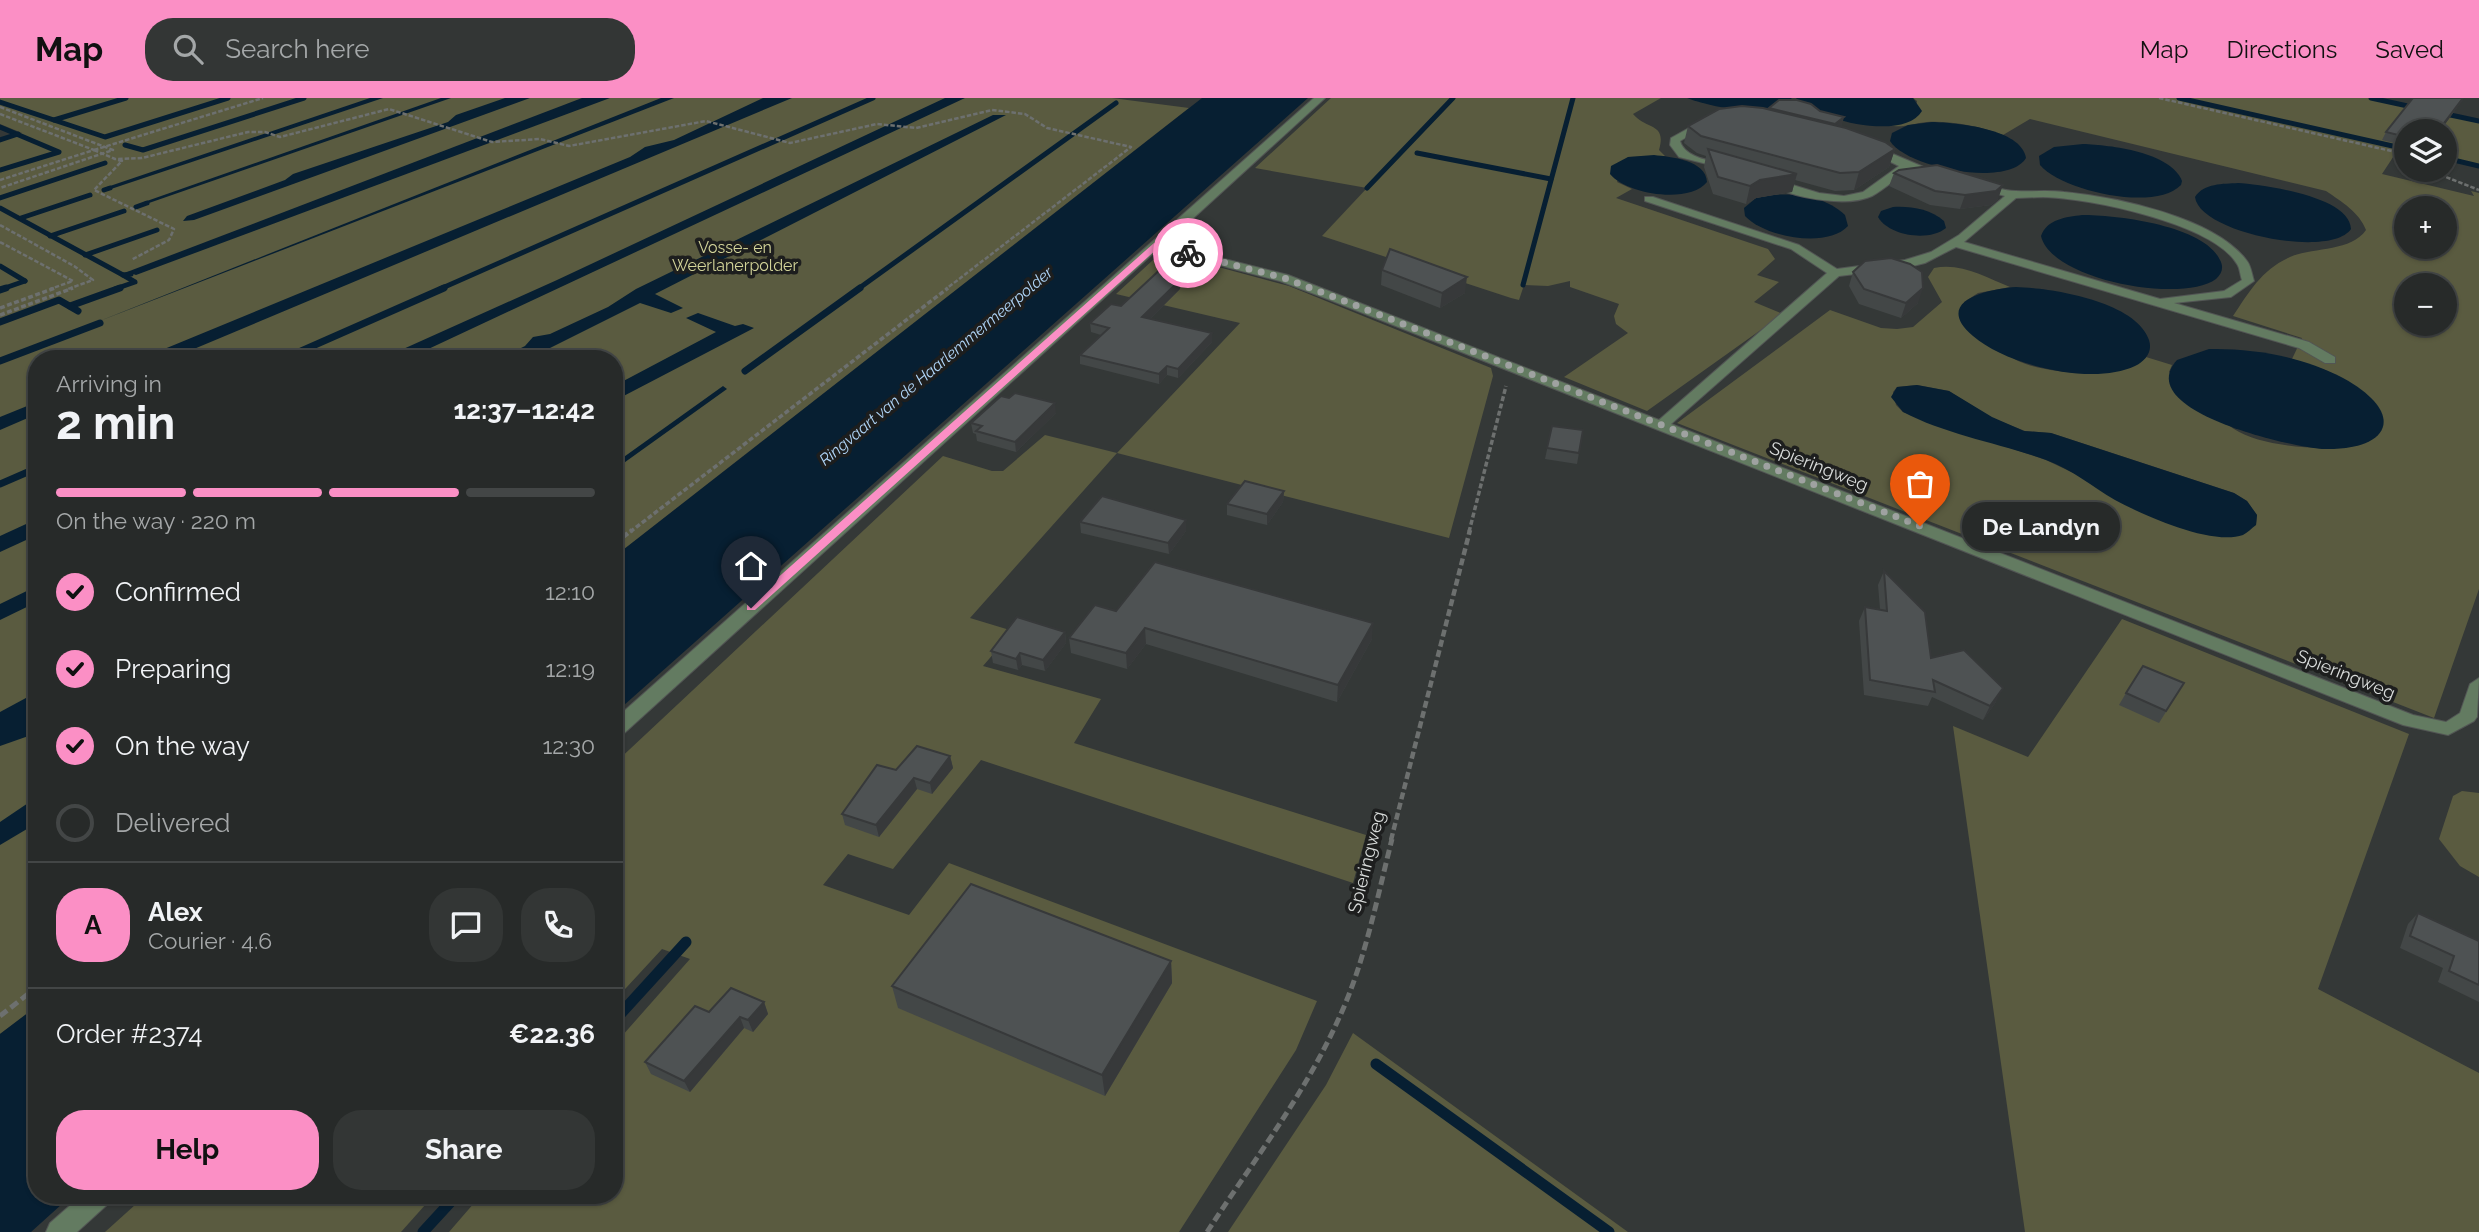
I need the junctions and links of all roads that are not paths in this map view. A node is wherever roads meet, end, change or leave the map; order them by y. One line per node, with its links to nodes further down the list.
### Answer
1 (1320, 98): 12 (street)
2 (1722, 117): 5 (street)
3 (1853, 142): 4 (street)
4 (1907, 166): 6 (street); 7 (street)
5 (1745, 173)
6 (1757, 177)
7 (1947, 177)
8 (1973, 184): 9 (street)
9 (2012, 195): 11 (street); 14 (street)
10 (1649, 199): 13 (street)
11 (1955, 243): 13 (street); 14 (street)
12 (1156, 245): 16 (street, Spieringweg); 18 (street)
13 (1835, 273): 16 (street)
14 (2145, 299): 15 (street)
15 (2330, 360)
16 (1662, 425): 17 (street, Spieringweg)
17 (2479, 684)
18 (623, 723)
19 (90, 1204): 20 (street)
20 (59, 1232)

